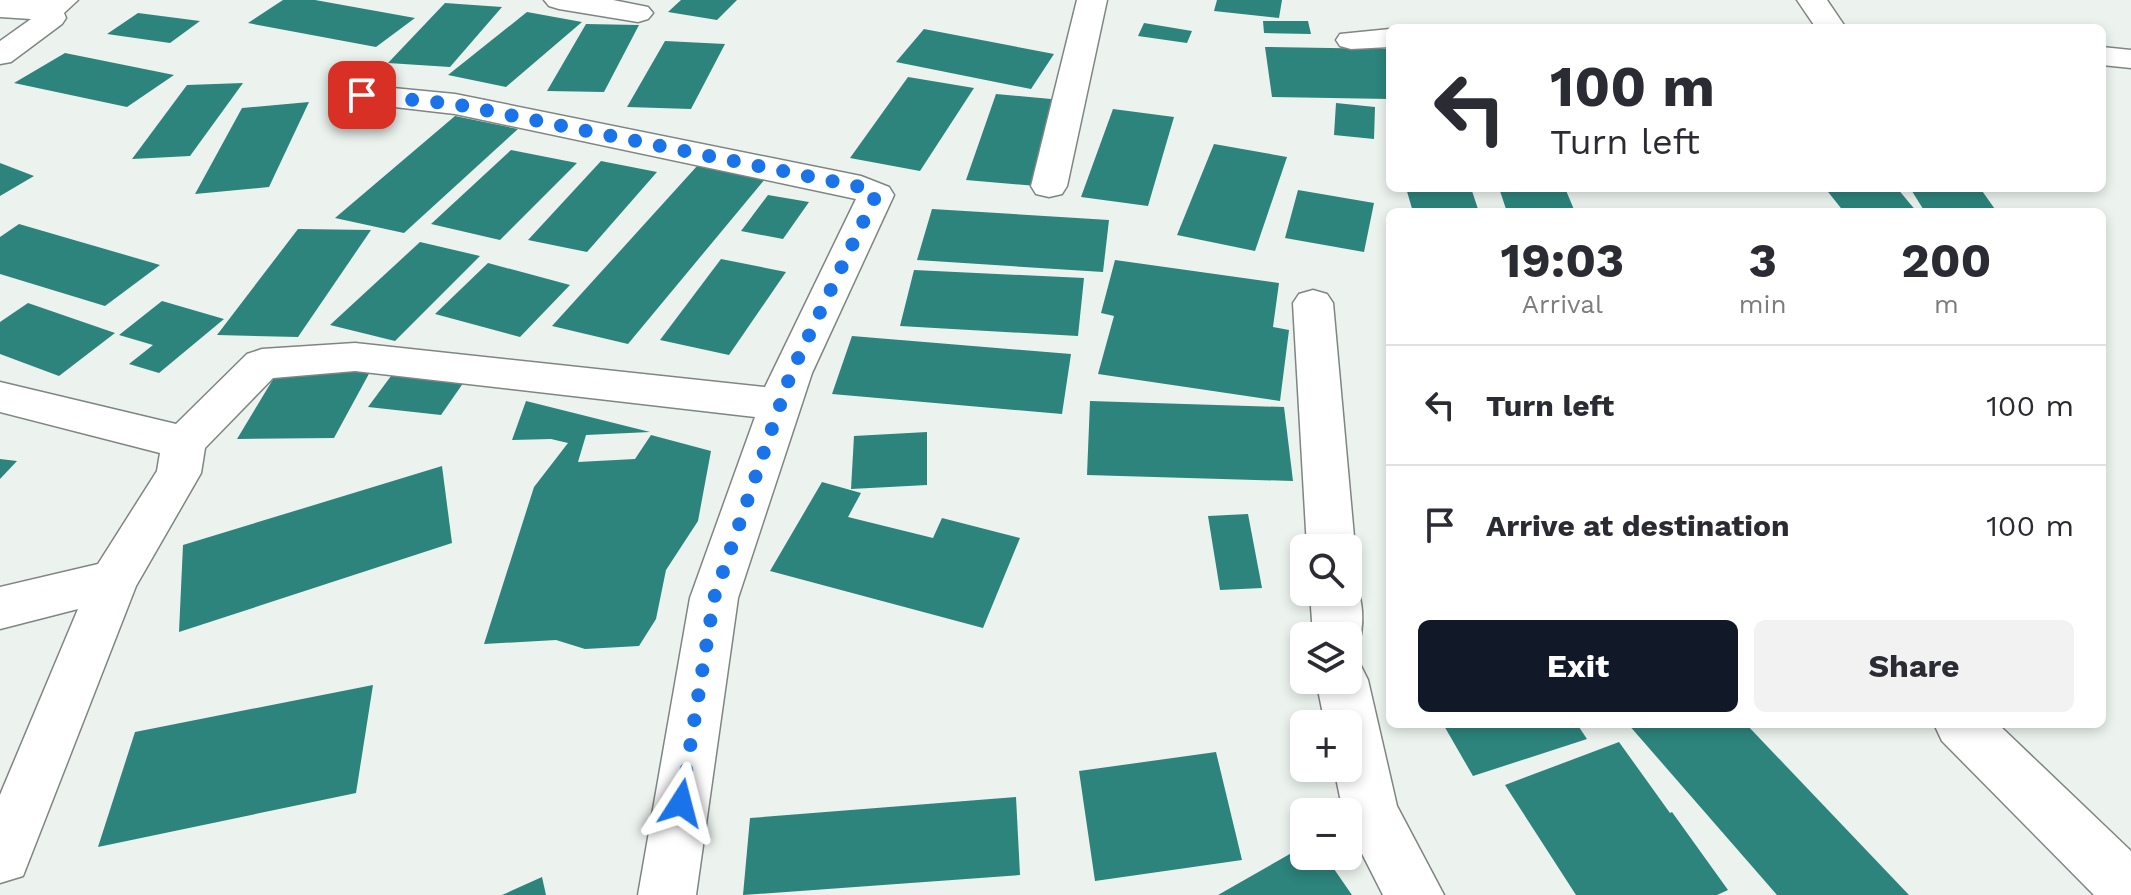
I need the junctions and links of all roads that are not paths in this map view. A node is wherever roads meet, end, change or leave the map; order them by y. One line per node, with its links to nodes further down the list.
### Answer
1 (559, 0): 6 (street)
2 (1092, 0): 14 (street)
3 (1812, 0): 7 (street)
4 (55, 6): 5 (street); 10 (street)
5 (0, 8)
6 (638, 13)
7 (1828, 24)
8 (1386, 38): 9 (street)
9 (1351, 40)
10 (0, 55)
11 (2106, 56): 12 (street)
12 (2131, 59)
13 (362, 95): 17 (street)
14 (1049, 186)
15 (1313, 303): 19 (street)
16 (0, 397): 18 (street)
17 (780, 404): 18 (street); 26 (street)
18 (184, 442): 20 (street)
19 (1330, 534)
20 (114, 580): 21 (street); 24 (street)
21 (0, 608)
22 (1345, 694): 27 (street)
23 (1965, 728): 25 (street)
24 (3, 856)
25 (2130, 893)
26 (667, 895)
27 (1415, 895)

